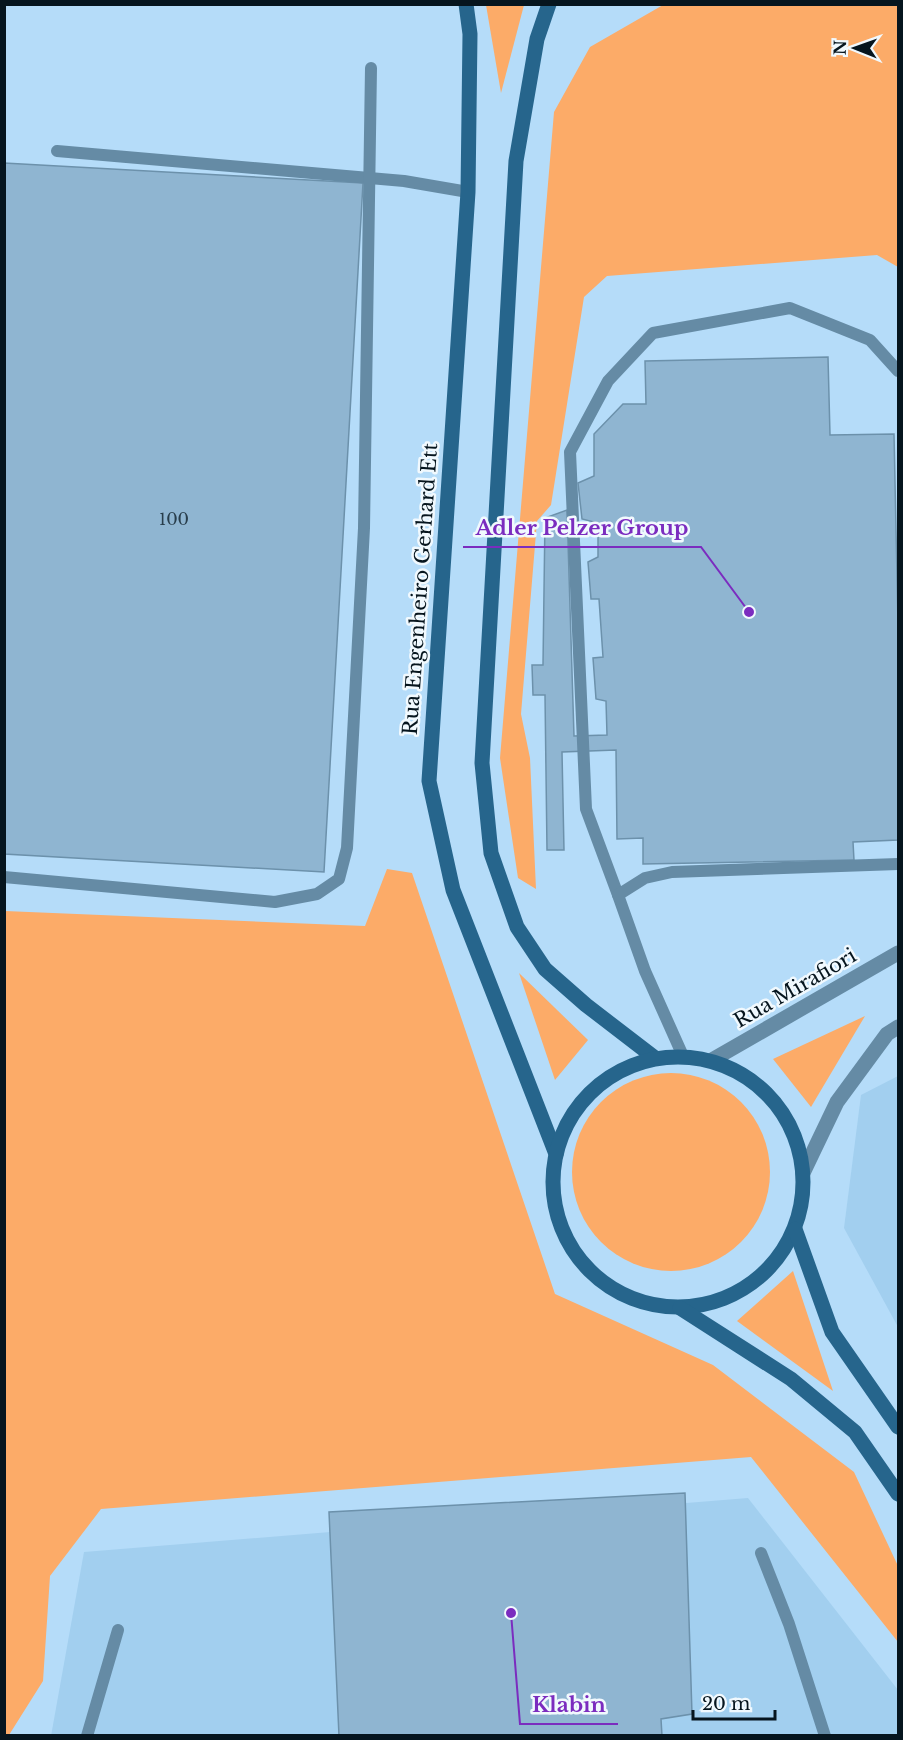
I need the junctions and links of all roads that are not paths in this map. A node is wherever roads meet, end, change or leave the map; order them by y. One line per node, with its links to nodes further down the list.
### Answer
1 (466, 4): 6 (main road, Rua Engenheiro Gerhard Ett)
2 (549, 4): 14 (main road)
3 (371, 68): 5 (lane)
4 (57, 151): 5 (lane)
5 (371, 178): 6 (lane); 9 (lane)
6 (468, 192): 16 (main road, Rua Engenheiro Gerhard Ett)
7 (898, 371): 10 (lane)
8 (898, 864): 10 (lane)
9 (4, 877)
10 (618, 895): 13 (lane)
11 (898, 953): 15 (street, Rua Mirafiori)
12 (898, 1027): 17 (street)
13 (683, 1056): 14 (main road); 15 (main road)
14 (655, 1058): 16 (main road)
15 (712, 1060): 17 (main road)
16 (556, 1154): 19 (main road)
17 (803, 1173): 18 (main road)
18 (795, 1229): 19 (main road); 20 (main road)
19 (680, 1308): 21 (main road)
20 (898, 1427)
21 (898, 1494)
22 (761, 1553): 25 (lane)
23 (118, 1630): 24 (lane)
24 (87, 1736)
25 (825, 1736)

